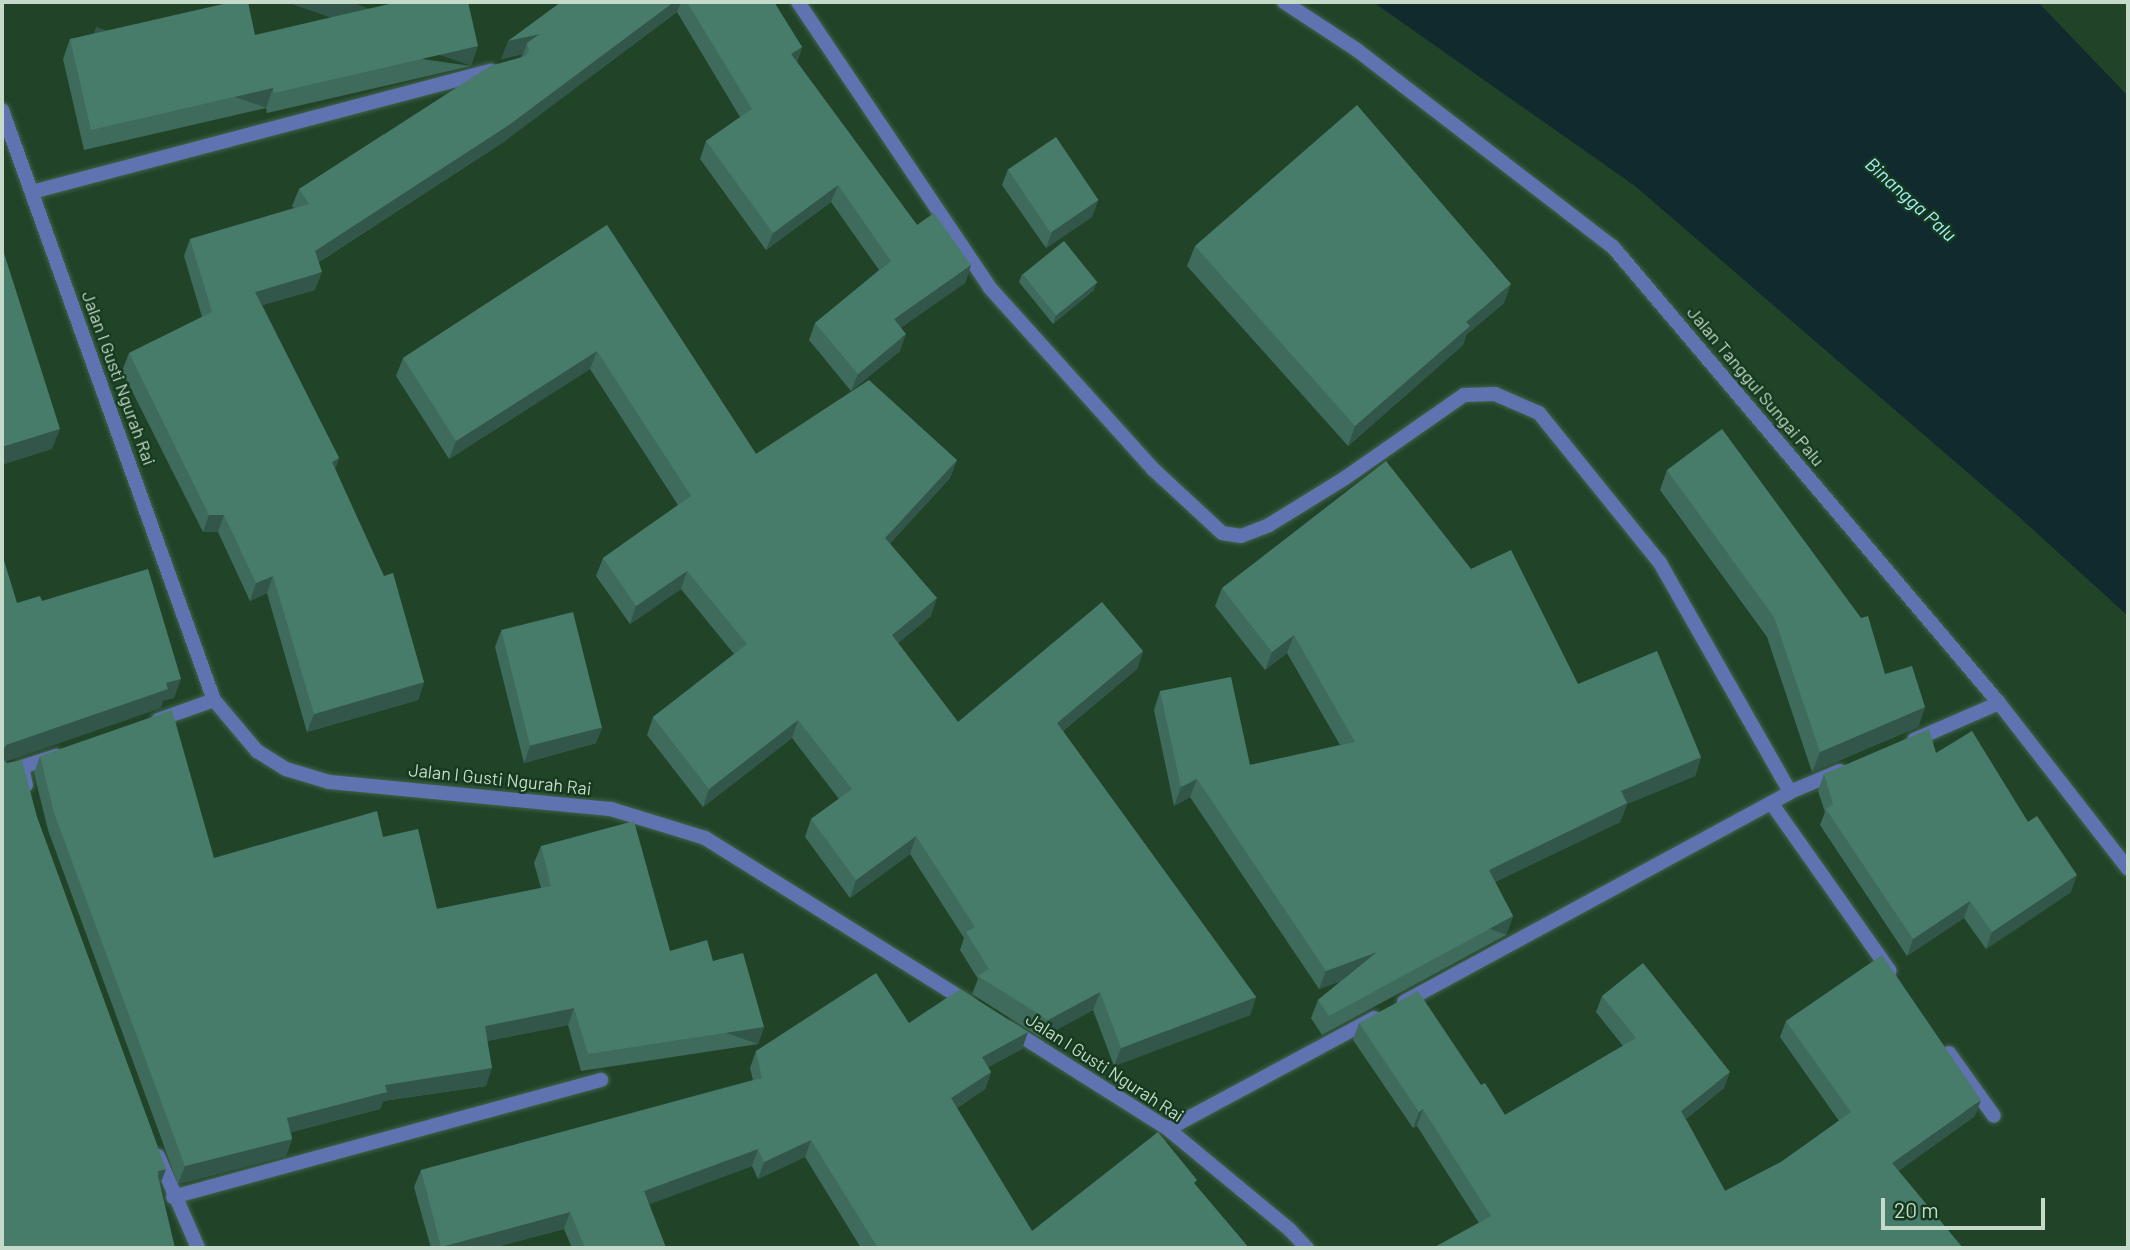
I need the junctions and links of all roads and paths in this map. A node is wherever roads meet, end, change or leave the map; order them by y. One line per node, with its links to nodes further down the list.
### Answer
1 (798, 2): 12 (street)
2 (1283, 2): 7 (street, Jalan Tanggul Sungai Palu)
3 (501, 69): 5 (street)
4 (2, 110): 5 (street, Jalan I Gusti Ngurah Rai)
5 (32, 192): 6 (street, Jalan I Gusti Ngurah Rai)
6 (214, 700): 8 (street); 20 (street, Jalan I Gusti Ngurah Rai)
7 (2000, 704): 9 (street); 15 (street, Jalan Tanggul Sungai Palu)
8 (138, 727)
9 (1901, 745)
10 (74, 749): 13 (street)
11 (1851, 766): 12 (street)
12 (1790, 792): 14 (street)
13 (28, 795)
14 (1772, 804): 16 (street); 20 (street)
15 (2128, 869)
16 (1899, 984)
17 (1939, 1039): 19 (street)
18 (601, 1080): 22 (street)
19 (1994, 1116)
20 (1168, 1129): 24 (street, Jalan I Gusti Ngurah Rai)
21 (154, 1147): 22 (street)
22 (173, 1197): 23 (street)
23 (198, 1248)
24 (1307, 1248)

